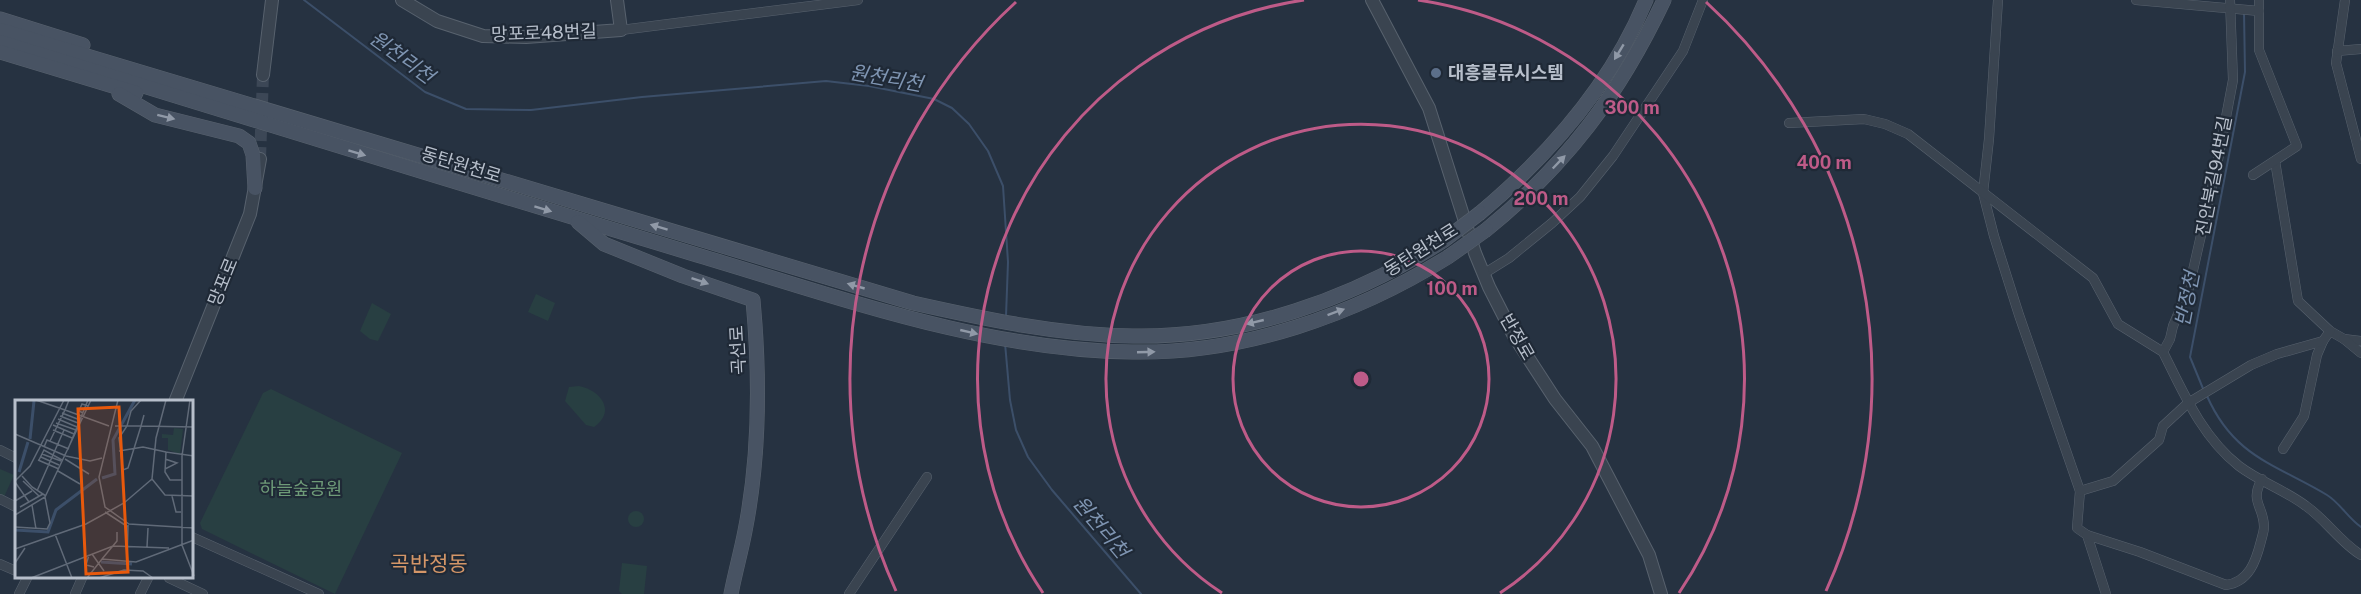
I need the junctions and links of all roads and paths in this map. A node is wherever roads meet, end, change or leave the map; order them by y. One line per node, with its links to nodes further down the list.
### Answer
1 (272, 0): 22 (street)
2 (402, 0): 17 (street, 망포로48번길)
3 (616, 0): 17 (street)
4 (858, 0): 17 (street)
5 (1372, 0): 34 (street, 반정로)
6 (1646, 0): 25 (main road, 동탄원천로, one-way to 25, bridge)
7 (1665, 0): 33 (main road, 동탄원천로, one-way to 7, bridge)
8 (1703, 0): 34 (street)
9 (1998, 0): 32 (street)
10 (2136, 0): 13 (street)
11 (2259, 0): 14 (street)
12 (2345, 0): 20 (street)
13 (2233, 6): 14 (street); 39 (street, 진안북길94번길)
14 (2257, 11): 29 (street)
15 (0, 19): 25 (main road)
16 (0, 30): 25 (main road, 동탄원천로)
17 (621, 30)
18 (0, 42): 26 (main road, 동탄원천로)
19 (2361, 49): 20 (street)
20 (2337, 51): 28 (street)
21 (0, 52): 23 (main road)
22 (263, 75)
23 (96, 81): 26 (main road); 31 (main road, one-way to 31)
24 (1789, 123): 32 (street)
25 (321, 124)
26 (317, 140): 33 (main road, 동탄원천로, one-way to 33)
27 (260, 159): 31 (street, 망포로)
28 (2361, 159)
29 (2274, 161): 30 (street); 35 (street)
30 (2253, 175)
31 (255, 188): 41 (street, 망포로)
32 (1983, 193): 39 (street); 48 (street)
33 (573, 219): 65 (main road, 곡선로, one-way to 65)
34 (1485, 273): 67 (street, 반정로)
35 (2330, 331): 36 (street); 37 (street)
36 (2344, 339): 38 (street); 40 (street)
37 (2323, 341): 42 (street); 43 (street)
38 (2361, 341)
39 (2163, 352): 42 (street)
40 (2361, 353)
41 (176, 400)
42 (2190, 402): 47 (street); 48 (street)
43 (2283, 449)
44 (0, 450): 45 (street)
45 (15, 458)
46 (927, 477): 66 (street)
47 (2262, 479): 51 (street); 53 (street)
48 (2080, 491): 51 (street)
49 (0, 499): 50 (street)
50 (15, 506)
51 (2087, 535): 68 (street)
52 (194, 538): 64 (street)
53 (2360, 555)
54 (0, 564): 55 (street)
55 (15, 571)
56 (26, 579): 60 (street)
57 (82, 579): 61 (street)
58 (148, 579): 62 (street)
59 (171, 579): 63 (street)
60 (19, 594)
61 (75, 594)
62 (140, 594)
63 (202, 594)
64 (319, 594)
65 (730, 594)
66 (849, 594)
67 (1661, 594)
68 (2106, 594)

